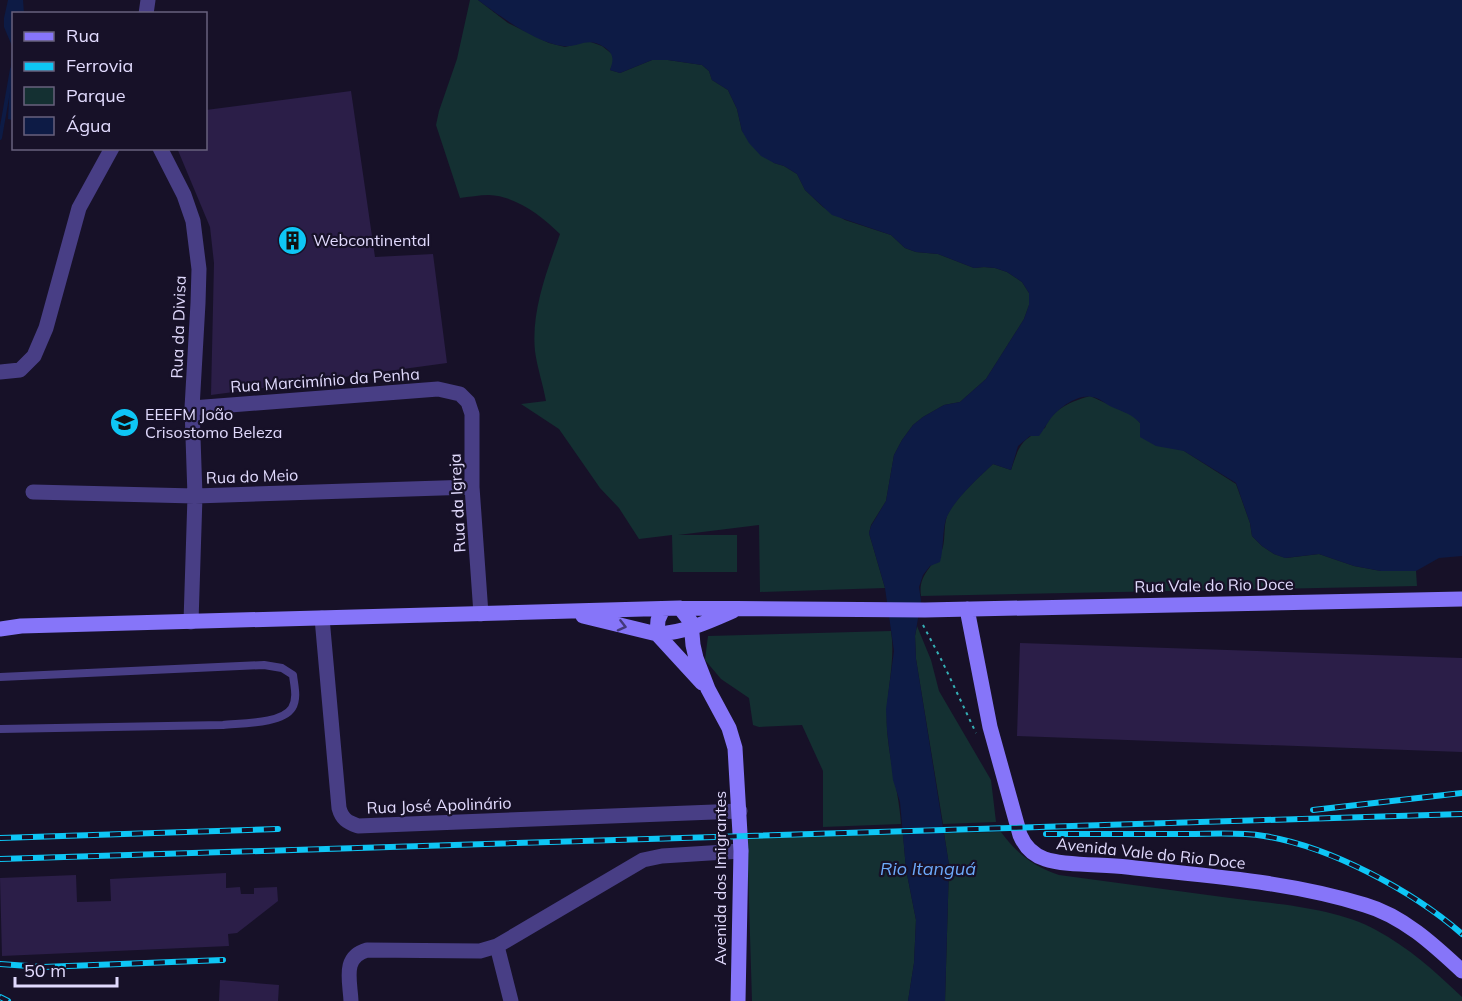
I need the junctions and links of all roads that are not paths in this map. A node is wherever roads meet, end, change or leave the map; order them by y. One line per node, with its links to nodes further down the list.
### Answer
1 (111, 150): 3 (street)
2 (161, 150): 5 (street, Rua da Divisa)
3 (0, 372)
4 (460, 394): 5 (street, Rua Marcimínio da Penha); 6 (street, Rua da Igreja)
5 (192, 408): 8 (street, Rua da Divisa)
6 (472, 487): 8 (street, Rua do Meio); 15 (street, Rua da Igreja)
7 (33, 492): 8 (street, Rua do Meio)
8 (195, 496): 17 (street, Rua da Divisa)
9 (1462, 598): 13 (street, Rua Vale do Rio Doce)
10 (680, 608): 11 (street, Rua Vale do Rio Doce); 12 (street, Rua Vale do Rio Doce); 18 (street, Avenida dos Imigrantes)
11 (741, 608): 13 (street, Rua Vale do Rio Doce); 18 (street)
12 (663, 609): 14 (street, Rua Vale do Rio Doce); 20 (street)
13 (967, 609): 27 (street, Avenida Vale do Rio Doce)
14 (565, 612): 15 (street); 20 (street, one-way to 20)
15 (482, 614): 16 (street)
16 (322, 618): 17 (street); 24 (street, Rua José Apolinário)
17 (191, 622): 19 (street)
18 (692, 628): 20 (street); 22 (street, Avenida dos Imigrantes)
19 (0, 629)
20 (657, 634): 22 (street, Avenida dos Imigrantes)
21 (0, 677): 23 (lane)
22 (708, 689): 24 (street, Avenida dos Imigrantes)
23 (0, 729)
24 (740, 811): 25 (street, Avenida dos Imigrantes)
25 (741, 851): 26 (street); 30 (street, Avenida dos Imigrantes)
26 (497, 946): 28 (street); 29 (street)
27 (1462, 971)
28 (507, 1000)
29 (351, 1001)
30 (738, 1001)

